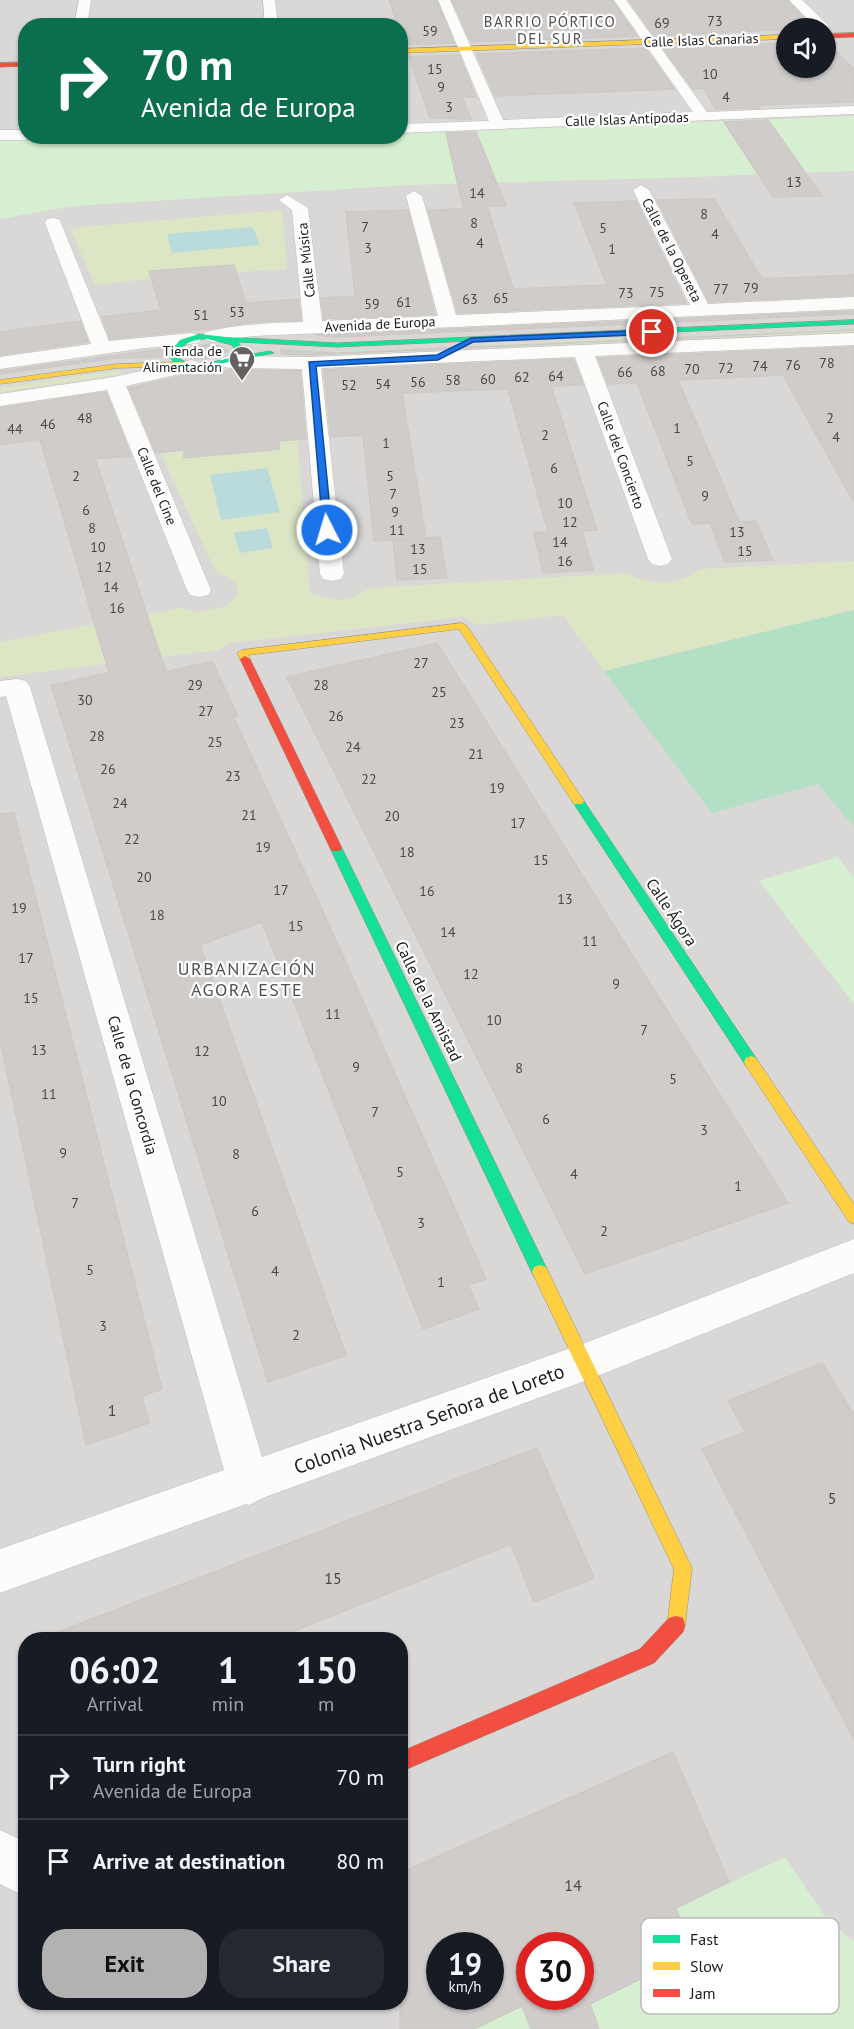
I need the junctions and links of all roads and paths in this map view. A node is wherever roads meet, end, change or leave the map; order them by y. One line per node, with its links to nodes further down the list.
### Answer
1 (85, 0): 6 (street)
2 (269, 0): 7 (street)
3 (444, 0): 13 (street)
4 (620, 0): 12 (street)
5 (795, 0): 8 (street)
6 (82, 18)
7 (271, 18)
8 (812, 18)
9 (836, 33): 10 (street)
10 (854, 35)
11 (776, 37): 12 (street, Calle Islas Canarias)
12 (650, 42): 13 (street, Calle Islas Canarias); 18 (street)
13 (464, 49): 14 (street, Calle Islas Canarias); 19 (street)
14 (408, 51)
15 (18, 64): 16 (street)
16 (0, 65)
17 (854, 110): 18 (street, Calle Islas Antípodas)
18 (703, 116): 19 (street, Calle Islas Antípodas)
19 (498, 125): 20 (street, Calle Islas Antípodas)
20 (408, 129)
21 (0, 135): 22 (street)
22 (18, 135)
23 (641, 190): 28 (street, Calle de la Opereta)
24 (414, 196): 30 (street)
25 (287, 200): 32 (street, Calle Música)
26 (53, 223): 41 (street)
27 (849, 304): 28 (street, Avenida de Europa); 31 (street, Avenida de Europa)
28 (702, 310): 29 (street, Avenida de Europa)
29 (547, 317): 30 (street, Avenida de Europa); 38 (street, Avenida de Europa)
30 (448, 320): 32 (street, Avenida de Europa)
31 (799, 324): 33 (street, Avenida de Europa); 34 (street, Avenida de Europa)
32 (313, 327): 35 (street, Avenida de Europa)
33 (673, 331): 38 (street, Avenida de Europa); 40 (street, Avenida de Europa)
34 (852, 337): 40 (street, Avenida de Europa)
35 (221, 338): 37 (street); 39 (street, Avenida de Europa); 43 (street)
36 (471, 340): 38 (street, Avenida de Europa); 39 (street, Avenida de Europa); 42 (street, Avenida de Europa)
37 (184, 341): 41 (street); 46 (street); 47 (street)
38 (585, 343): 40 (street, Avenida de Europa); 42 (street, Avenida de Europa); 51 (street, Calle del Concierto)
39 (337, 345): 43 (street, Avenida de Europa)
40 (719, 345)
41 (102, 348): 44 (street)
42 (438, 357): 45 (street, Avenida de Europa)
43 (231, 360): 45 (street, Avenida de Europa); 46 (street)
44 (0, 363)
45 (311, 363): 52 (street)
46 (187, 365): 47 (street); 49 (street)
47 (65, 371): 48 (street)
48 (0, 382)
49 (114, 383): 50 (street); 53 (street, Calle del Cine)
50 (0, 400)
51 (660, 559)
52 (332, 574)
53 (199, 590)
54 (242, 653): 56 (street, Calle Ágora); 58 (street, Calle de la Amistad)
55 (9, 688): 59 (street, Calle de la Concordia)
56 (854, 1217)
57 (854, 1256): 58 (street, Colonia Nuestra Señora de Loreto)
58 (585, 1362): 59 (street, Colonia Nuestra Señora de Loreto); 61 (street, Calle de la Amistad)
59 (249, 1484): 60 (street, Colonia Nuestra Señora de Loreto)
60 (0, 1571)
61 (408, 1759)
62 (0, 1855): 63 (street)
63 (18, 1867)

